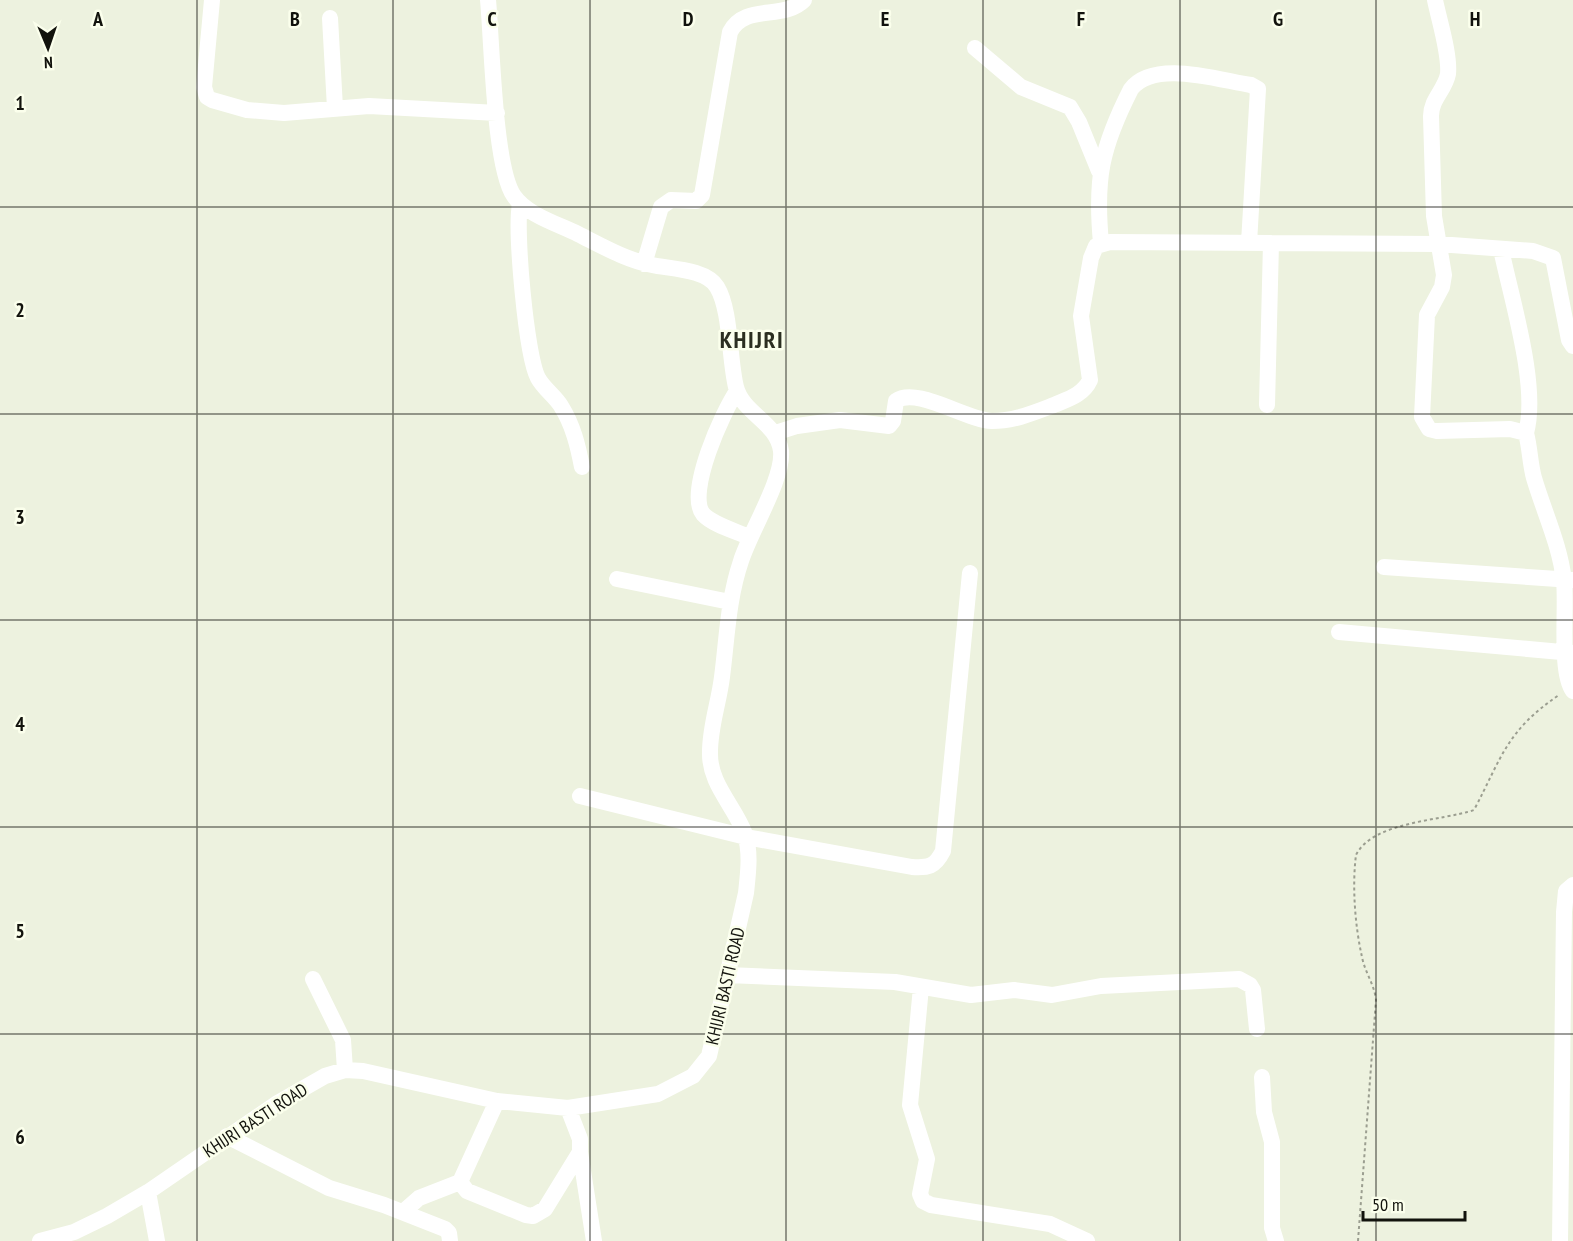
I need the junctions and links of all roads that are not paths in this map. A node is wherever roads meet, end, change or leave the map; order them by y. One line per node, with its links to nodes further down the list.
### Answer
1 (212, 0): 7 (street)
2 (488, 0): 8 (street)
3 (804, 0): 16 (street)
4 (1436, 0): 14 (street)
5 (330, 18): 7 (street)
6 (975, 48): 9 (street)
7 (335, 108): 8 (street)
8 (497, 113): 10 (street)
9 (1100, 171): 11 (street); 12 (street)
10 (520, 204): 16 (street); 22 (street)
11 (1101, 243): 12 (street); 20 (street)
12 (1249, 243): 13 (street)
13 (1272, 243): 14 (street); 19 (street)
14 (1438, 244): 15 (street); 21 (street)
15 (1501, 249): 17 (street); 21 (street)
16 (644, 264): 18 (street)
17 (1573, 346)
18 (737, 392): 20 (street); 23 (street)
19 (1267, 405)
20 (774, 433): 23 (street, KHIJRI BASTI ROAD)
21 (1526, 433): 27 (street)
22 (582, 467)
23 (749, 537): 28 (street, KHIJRI BASTI ROAD)
24 (1384, 567): 27 (street)
25 (970, 573): 33 (street)
26 (617, 579): 28 (street)
27 (1568, 580): 30 (street)
28 (730, 602): 33 (street, KHIJRI BASTI ROAD)
29 (1339, 632): 30 (street)
30 (1569, 653): 31 (street)
31 (1572, 689)
32 (580, 796): 33 (street)
33 (746, 837): 35 (street, KHIJRI BASTI ROAD)
34 (1573, 885): 55 (street)
35 (727, 975): 37 (street); 42 (street, KHIJRI BASTI ROAD)
36 (313, 979): 39 (street)
37 (921, 987): 38 (street); 53 (street)
38 (1257, 1029)
39 (345, 1070): 41 (street, KHIJRI BASTI ROAD); 43 (street, KHIJRI BASTI ROAD)
40 (1262, 1077): 54 (street)
41 (497, 1101): 42 (street, KHIJRI BASTI ROAD); 45 (street)
42 (568, 1108): 44 (street)
43 (227, 1136): 46 (street, KHIJRI BASTI ROAD); 47 (street)
44 (580, 1152): 45 (street); 52 (street)
45 (460, 1182): 47 (street)
46 (148, 1192): 48 (street, KHIJRI BASTI ROAD); 50 (street)
47 (403, 1212): 51 (street)
48 (75, 1237): 49 (street, KHIJRI BASTI ROAD)
49 (40, 1241)
50 (157, 1241)
51 (450, 1241)
52 (594, 1241)
53 (1087, 1241)
54 (1276, 1241)
55 (1560, 1241)

